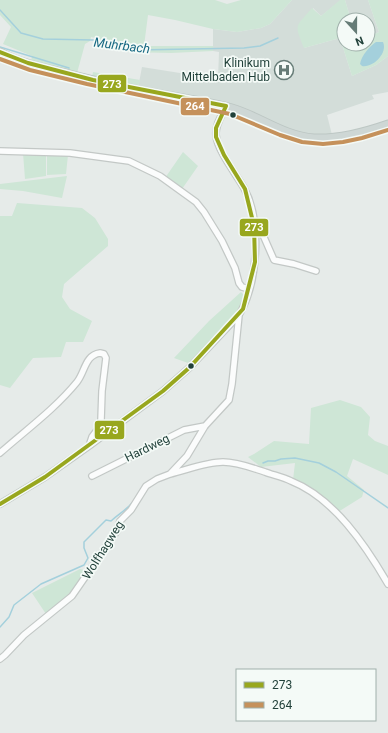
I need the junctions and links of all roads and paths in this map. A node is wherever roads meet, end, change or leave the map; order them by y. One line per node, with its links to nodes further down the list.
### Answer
1 (3, 53): 2 (main road)
2 (226, 106): 3 (main road); 5 (street)
3 (388, 124)
4 (0, 150): 9 (street)
5 (253, 218): 6 (street); 7 (street)
6 (261, 230): 7 (street); 8 (street)
7 (255, 232): 9 (street)
8 (316, 271)
9 (249, 289): 10 (street)
10 (239, 315): 11 (street, Wolfhagweg); 12 (street)
11 (205, 426): 14 (street, Wolfhagweg); 15 (street, Hardweg)
12 (90, 446): 13 (street); 16 (street)
13 (0, 453)
14 (170, 474): 17 (street); 18 (street, Wolfhagweg)
15 (92, 476)
16 (0, 504)
17 (388, 584)
18 (0, 659)

